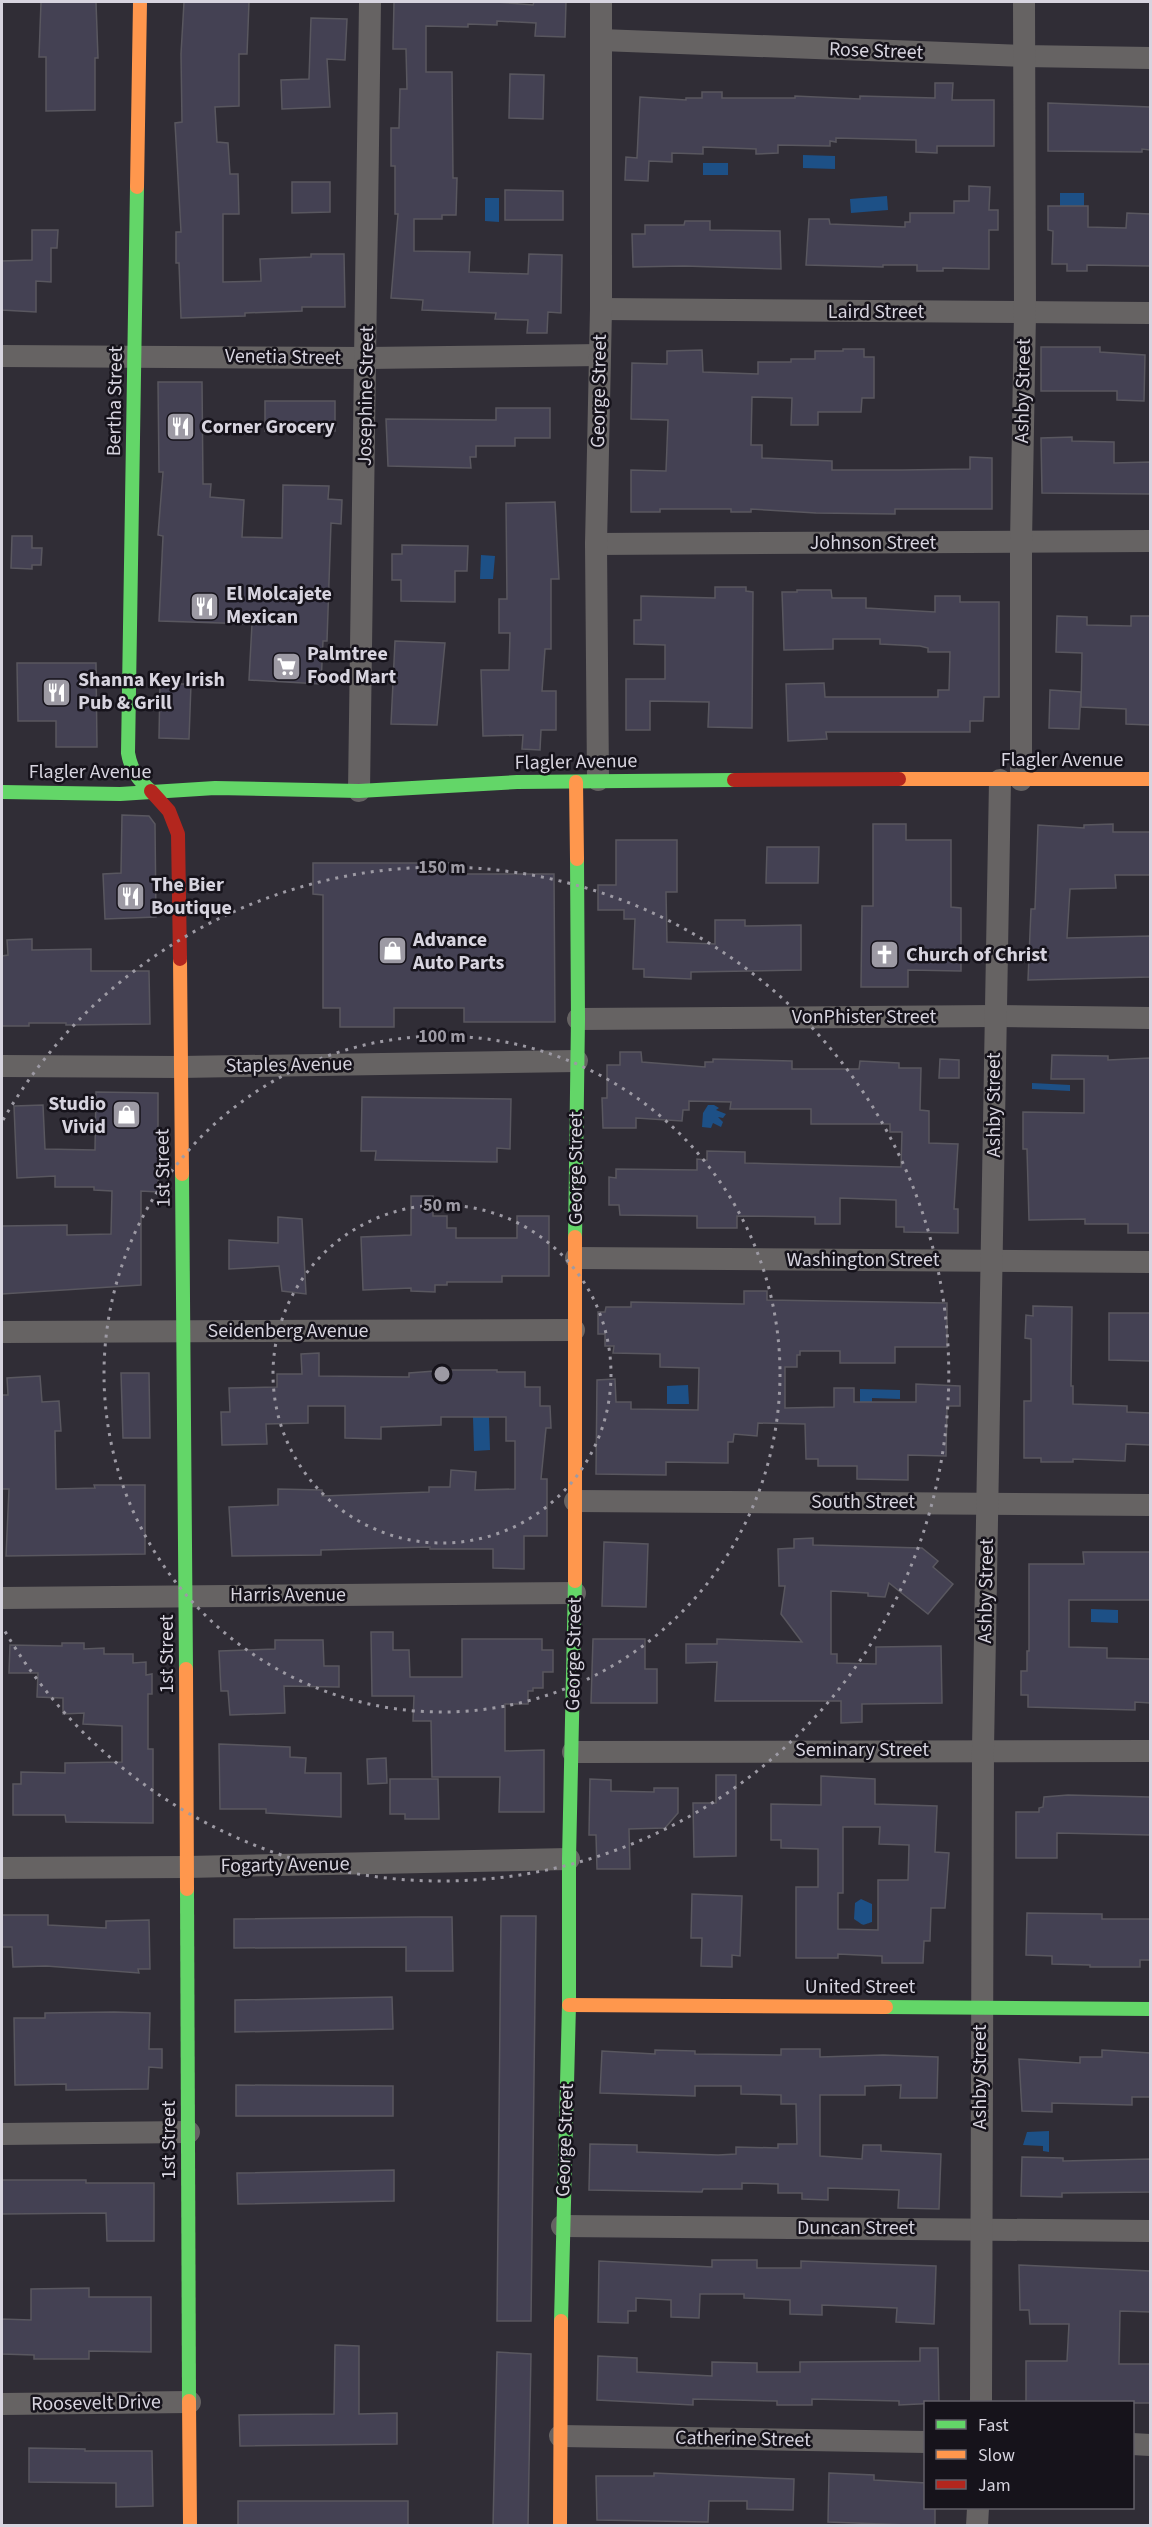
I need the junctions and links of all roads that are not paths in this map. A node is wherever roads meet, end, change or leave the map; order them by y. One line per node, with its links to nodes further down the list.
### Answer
1 (140, 2): 11 (street, Bertha Street)
2 (370, 2): 14 (street, Josephine Street)
3 (601, 2): 5 (street, George Street)
4 (1024, 2): 6 (street, Ashby Street)
5 (601, 40): 6 (street, Rose Street); 8 (street, George Street)
6 (1023, 56): 7 (street, Rose Street); 9 (street, Ashby Street)
7 (1150, 58)
8 (601, 309): 9 (street, Laird Street); 13 (street, George Street)
9 (1025, 313): 10 (street, Laird Street); 16 (street, Ashby Street)
10 (1150, 313)
11 (136, 355): 12 (street, Venetia Street); 14 (street, Venetia Street); 23 (street, Bertha Street)
12 (2, 356)
13 (600, 356): 14 (street, Venetia Street); 17 (street, George Street)
14 (367, 358): 21 (street, Josephine Street)
15 (1150, 541): 16 (street, Johnson Street)
16 (1021, 542): 17 (street, Johnson Street); 19 (street, Ashby Street)
17 (596, 544): 20 (street, George Street)
18 (1150, 779): 19 (street, Flagler Avenue)
19 (1010, 780): 20 (street, Flagler Avenue); 24 (street, Ashby Street)
20 (587, 781): 21 (street, Flagler Avenue); 26 (street, George Street)
21 (359, 791): 23 (street, Flagler Avenue)
22 (2, 792): 23 (street, Flagler Avenue)
23 (151, 792): 29 (street, 1st Street)
24 (995, 1016): 25 (street, VonPhister Street); 26 (street, VonPhister Street); 31 (street, Ashby Street)
25 (1150, 1018)
26 (578, 1019): 27 (street, George Street)
27 (577, 1061): 29 (street, Staples Avenue); 30 (street, George Street)
28 (2, 1066): 29 (street, Staples Avenue)
29 (180, 1067): 35 (street, 1st Street)
30 (576, 1258): 31 (street, Washington Street); 33 (street, George Street)
31 (993, 1261): 32 (street, Washington Street); 37 (street, Ashby Street)
32 (1150, 1262)
33 (574, 1330): 35 (street, Seidenberg Avenue); 36 (street, George Street)
34 (2, 1332): 35 (street, Seidenberg Avenue)
35 (184, 1332): 40 (street, 1st Street)
36 (575, 1501): 37 (street, South Street); 39 (street, George Street)
37 (989, 1503): 38 (street, South Street); 42 (street, Ashby Street)
38 (1150, 1505)
39 (575, 1593): 40 (street, Harris Avenue); 44 (street, George Street)
40 (186, 1596): 41 (street, Harris Avenue); 46 (street, 1st Street)
41 (2, 1598)
42 (983, 1749): 43 (street, Seminary Street); 44 (street, Seminary Street); 49 (street, Ashby Street)
43 (1150, 1751)
44 (573, 1752): 45 (street, George Street)
45 (569, 1859): 46 (street, Fogarty Avenue); 48 (street, George Street)
46 (187, 1867): 47 (street, Fogarty Avenue); 51 (street, 1st Street)
47 (2, 1868)
48 (569, 2005): 49 (street, United Street); 53 (street, George Street)
49 (981, 2007): 50 (street, United Street); 54 (street, Ashby Street)
50 (1150, 2009)
51 (189, 2132): 52 (street); 57 (street, 1st Street)
52 (2, 2134)
53 (562, 2226): 54 (street, Duncan Street); 59 (street, George Street)
54 (980, 2228): 55 (street, Duncan Street); 56 (street, Ashby Street)
55 (1150, 2232)
56 (981, 2401)
57 (190, 2403): 58 (street, Roosevelt Drive); 64 (street, 1st Street)
58 (2, 2404)
59 (560, 2436): 60 (street, Catherine Street); 65 (street, George Street)
60 (924, 2442)
61 (1134, 2444): 62 (street)
62 (1150, 2445)
63 (978, 2509): 66 (street)
64 (190, 2526)
65 (560, 2526)
66 (977, 2526)

